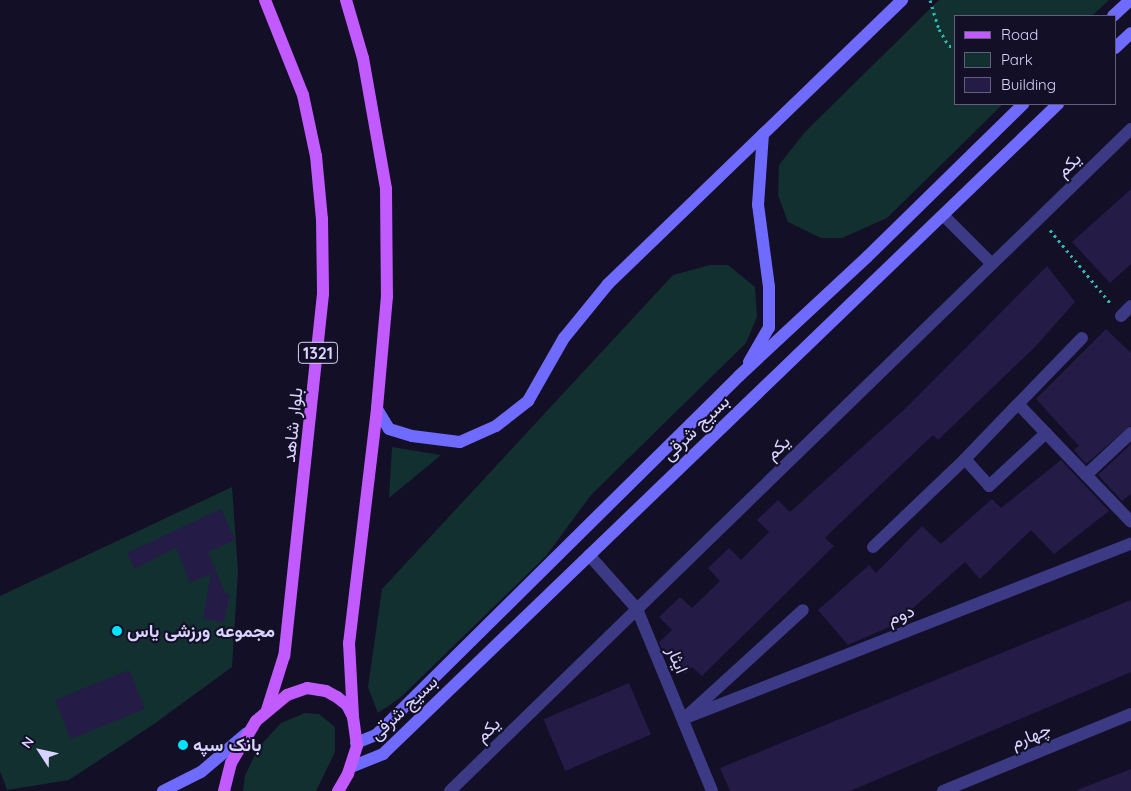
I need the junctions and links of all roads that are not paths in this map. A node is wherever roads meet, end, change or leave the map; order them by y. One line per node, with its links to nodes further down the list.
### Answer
1 (265, 0): 33 (main road, بلوار شاهد / 1321)
2 (346, 0): 21 (main road)
3 (902, 0): 11 (main road)
4 (1130, 0): 5 (main road)
5 (1114, 15)
6 (1131, 33): 7 (main road)
7 (1116, 47)
8 (1021, 105): 13 (main road, بسیج شرقی)
9 (1057, 105): 12 (main road, بسیج شرقی)
10 (1131, 129): 14 (street, یکم)
11 (763, 134): 19 (main road); 21 (main road)
12 (944, 216): 14 (street); 15 (main road, بسیج شرقی)
13 (867, 257): 15 (main road); 19 (main road, بسیج شرقی)
14 (992, 264): 31 (street, یکم)
15 (883, 274): 30 (main road, بسیج شرقی)
16 (1131, 306): 17 (street)
17 (1121, 316)
18 (1082, 338): 20 (street)
19 (739, 376): 27 (main road, بسیج شرقی)
20 (1018, 404): 22 (street); 24 (street)
21 (377, 409): 35 (main road)
22 (1046, 433): 24 (street); 25 (street)
23 (1131, 433): 25 (street)
24 (965, 459): 29 (street)
25 (1086, 475): 26 (street)
26 (1131, 522)
27 (577, 539): 30 (main road); 38 (main road, بسیج شرقی)
28 (1131, 543): 36 (street, دوم)
29 (873, 547)
30 (589, 554): 31 (street, ایثار); 39 (main road, بسیج شرقی)
31 (637, 609): 36 (street, ایثار); 43 (street, یکم)
32 (803, 610): 36 (street)
33 (266, 710): 35 (main road); 37 (main road)
34 (1131, 714): 45 (street, چهارم)
35 (353, 717): 38 (main road)
36 (683, 719): 44 (street, ایثار)
37 (248, 734): 41 (main road); 42 (main road)
38 (356, 743): 39 (main road)
39 (351, 766): 40 (main road)
40 (339, 789)
41 (163, 791)
42 (224, 791)
43 (450, 791)
44 (712, 791)
45 (943, 791)

